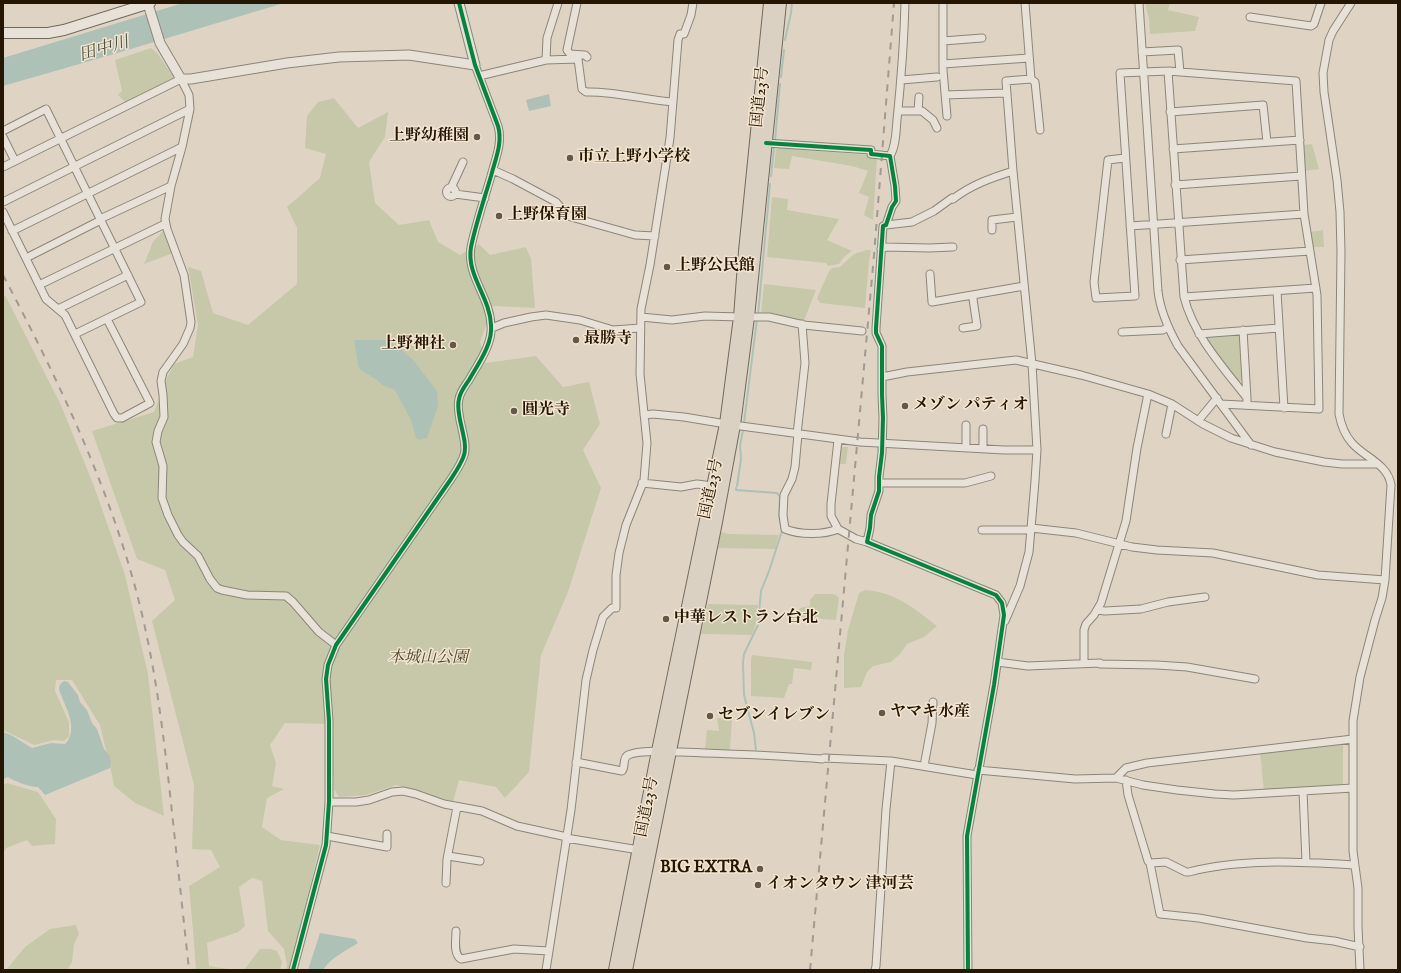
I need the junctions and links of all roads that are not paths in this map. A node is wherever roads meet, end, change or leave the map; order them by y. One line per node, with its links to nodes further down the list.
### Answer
1 (459, 3): 23 (street)
2 (558, 3): 21 (street)
3 (577, 3): 19 (street)
4 (693, 3): 35 (street)
5 (770, 3): 93 (highway, 国道23号)
6 (780, 3): 48 (highway, 国道23号)
7 (905, 3): 31 (street)
8 (943, 3): 17 (street)
9 (1025, 3): 20 (street)
10 (1139, 3): 18 (street)
11 (1321, 3): 14 (street)
12 (1351, 3): 126 (street)
13 (149, 5): 15 (main road); 29 (street)
14 (1250, 18)
15 (3, 33)
16 (982, 38): 17 (street)
17 (943, 41): 22 (street)
18 (1142, 52): 25 (street); 26 (street)
19 (587, 57)
20 (1029, 58): 22 (street); 30 (street)
21 (546, 60): 27 (street); 35 (street)
22 (943, 64): 33 (street)
23 (475, 65): 27 (street); 29 (street)
24 (1168, 71): 25 (street); 26 (street); 39 (street)
25 (1144, 72): 52 (street); 71 (street)
26 (1180, 72): 46 (street)
27 (479, 76): 57 (street)
28 (937, 77): 31 (street)
29 (181, 79): 36 (street); 45 (street)
30 (1031, 79): 32 (street); 43 (street)
31 (901, 80): 37 (street)
32 (1006, 93): 33 (street); 58 (street)
33 (945, 95): 40 (street)
34 (919, 97): 38 (street)
35 (673, 102): 76 (street)
36 (190, 109): 49 (street); 56 (street)
37 (898, 111): 38 (street); 51 (street)
38 (918, 111): 41 (street)
39 (1170, 112): 47 (street); 50 (street)
40 (947, 116)
41 (937, 128)
42 (3, 130): 45 (street)
43 (1040, 130)
44 (3, 137): 53 (street)
45 (60, 138): 53 (street); 56 (street)
46 (1300, 140): 47 (street); 59 (street)
47 (1267, 142): 50 (street)
48 (766, 143): 51 (street); 93 (highway, 国道23号)
49 (182, 147): 61 (street); 62 (street)
50 (1173, 149): 60 (street)
51 (890, 156): 72 (street)
52 (1125, 158): 73 (street); 73 (street)
53 (15, 161): 55 (street)
54 (463, 162): 63 (street)
55 (3, 167)
56 (74, 167): 62 (street); 64 (street)
57 (492, 170): 63 (street); 76 (street)
58 (1013, 171): 67 (street); 72 (street)
59 (1302, 176): 60 (street); 66 (street)
60 (1175, 185): 69 (street)
61 (171, 186): 68 (street); 70 (street)
62 (87, 194): 68 (street); 75 (street)
63 (484, 198): 97 (street)
64 (3, 202)
65 (3, 212): 75 (street)
66 (1304, 214): 69 (street); 80 (street)
67 (1017, 217): 74 (street); 86 (street)
68 (100, 220): 78 (street); 81 (street)
69 (1178, 222): 71 (street); 82 (street)
70 (166, 224): 78 (street); 140 (street)
71 (1154, 224): 73 (street); 96 (street)
72 (886, 225): 79 (street)
73 (1130, 226)
74 (992, 230)
75 (12, 231): 81 (street)
76 (655, 236): 92 (street)
77 (953, 247): 79 (street)
78 (114, 248): 84 (street); 85 (street)
79 (881, 249): 107 (street)
80 (1310, 251): 82 (street); 87 (street)
81 (26, 258): 85 (street)
82 (1180, 260): 90 (street)
83 (930, 274): 89 (street)
84 (128, 275): 91 (street); 94 (street)
85 (39, 285): 91 (street)
86 (1024, 286): 89 (street); 106 (street)
87 (1316, 288): 88 (street); 112 (street)
88 (1277, 291): 90 (street); 100 (street)
89 (974, 295): 99 (street)
90 (1184, 298): 105 (street)
91 (58, 309): 104 (street)
92 (641, 317): 93 (street); 98 (street)
93 (744, 317): 95 (street); 115 (highway, 国道23号)
94 (107, 318): 104 (street); 104 (street)
95 (802, 324): 102 (street); 118 (street)
96 (1168, 327): 103 (street); 109 (street)
97 (492, 328): 98 (street); 140 (street)
98 (640, 328): 113 (street)
99 (963, 328)
100 (1279, 328): 101 (street); 112 (street)
101 (1243, 330): 105 (street); 110 (street)
102 (862, 331)
103 (1122, 332)
104 (75, 334)
105 (1199, 334): 110 (street)
106 (1032, 364): 107 (street); 108 (street); 125 (street)
107 (882, 377): 121 (street)
108 (1148, 394): 111 (street); 135 (street)
109 (1219, 401): 110 (street); 114 (street); 122 (street)
110 (1247, 401): 112 (street)
111 (1172, 404): 114 (street); 119 (street)
112 (1284, 408)
113 (644, 415): 115 (street); 128 (street)
114 (1198, 421): 122 (street)
115 (730, 425): 118 (street); 130 (highway, 国道23号); 146 (highway, 国道23号)
116 (966, 425): 123 (street)
117 (983, 430): 124 (street)
118 (798, 434): 120 (street); 132 (street)
119 (1166, 434)
120 (838, 440): 121 (street); 132 (street)
121 (883, 443): 123 (street); 129 (street)
122 (1251, 445): 126 (street)
123 (966, 448): 124 (street)
124 (983, 449): 125 (street)
125 (1036, 450): 131 (street)
126 (1377, 464): 136 (street)
127 (991, 476): 129 (street)
128 (642, 483): 130 (street); 148 (street)
129 (879, 483): 134 (street)
130 (713, 486): 146 (highway, 国道23号)
131 (1031, 529): 133 (street); 135 (street); 139 (street)
132 (838, 530): 134 (street)
133 (982, 530)
134 (867, 542): 139 (street)
135 (1118, 544): 136 (street); 138 (street)
136 (1385, 580): 145 (street)
137 (1205, 597): 138 (street)
138 (1097, 610): 142 (street)
139 (1002, 626): 141 (street)
140 (336, 645): 155 (street)
141 (997, 662): 142 (street); 150 (street)
142 (1084, 663): 143 (street)
143 (1255, 679)
144 (933, 702): 149 (street)
145 (1352, 739): 151 (street); 153 (street)
146 (664, 752): 147 (street); 148 (street); 160 (highway, 国道23号); 173 (highway, 国道23号)
147 (891, 761): 149 (street); 174 (street)
148 (576, 762): 159 (street)
149 (924, 766): 150 (street)
150 (978, 772): 151 (street); 175 (street)
151 (1116, 778): 152 (street)
152 (1126, 780): 154 (street); 163 (street)
153 (1353, 788): 154 (street); 165 (street)
154 (1303, 791): 164 (street)
155 (329, 802): 156 (street); 158 (street)
156 (457, 807): 159 (street); 161 (street)
157 (387, 834): 158 (street)
158 (327, 836): 170 (street)
159 (567, 838): 160 (street); 169 (street)
160 (640, 850): 172 (highway, 国道23号)
161 (448, 856): 162 (street); 166 (street)
162 (480, 861)
163 (1150, 862): 164 (street); 168 (street)
164 (1306, 862): 165 (street)
165 (1355, 865): 168 (street)
166 (446, 883)
167 (456, 931): 169 (street)
168 (1360, 947): 176 (street)
169 (549, 951): 171 (street)
170 (293, 970)
171 (546, 970)
172 (615, 970)
173 (626, 970)
174 (875, 970)
175 (968, 970)
176 (1360, 970)

